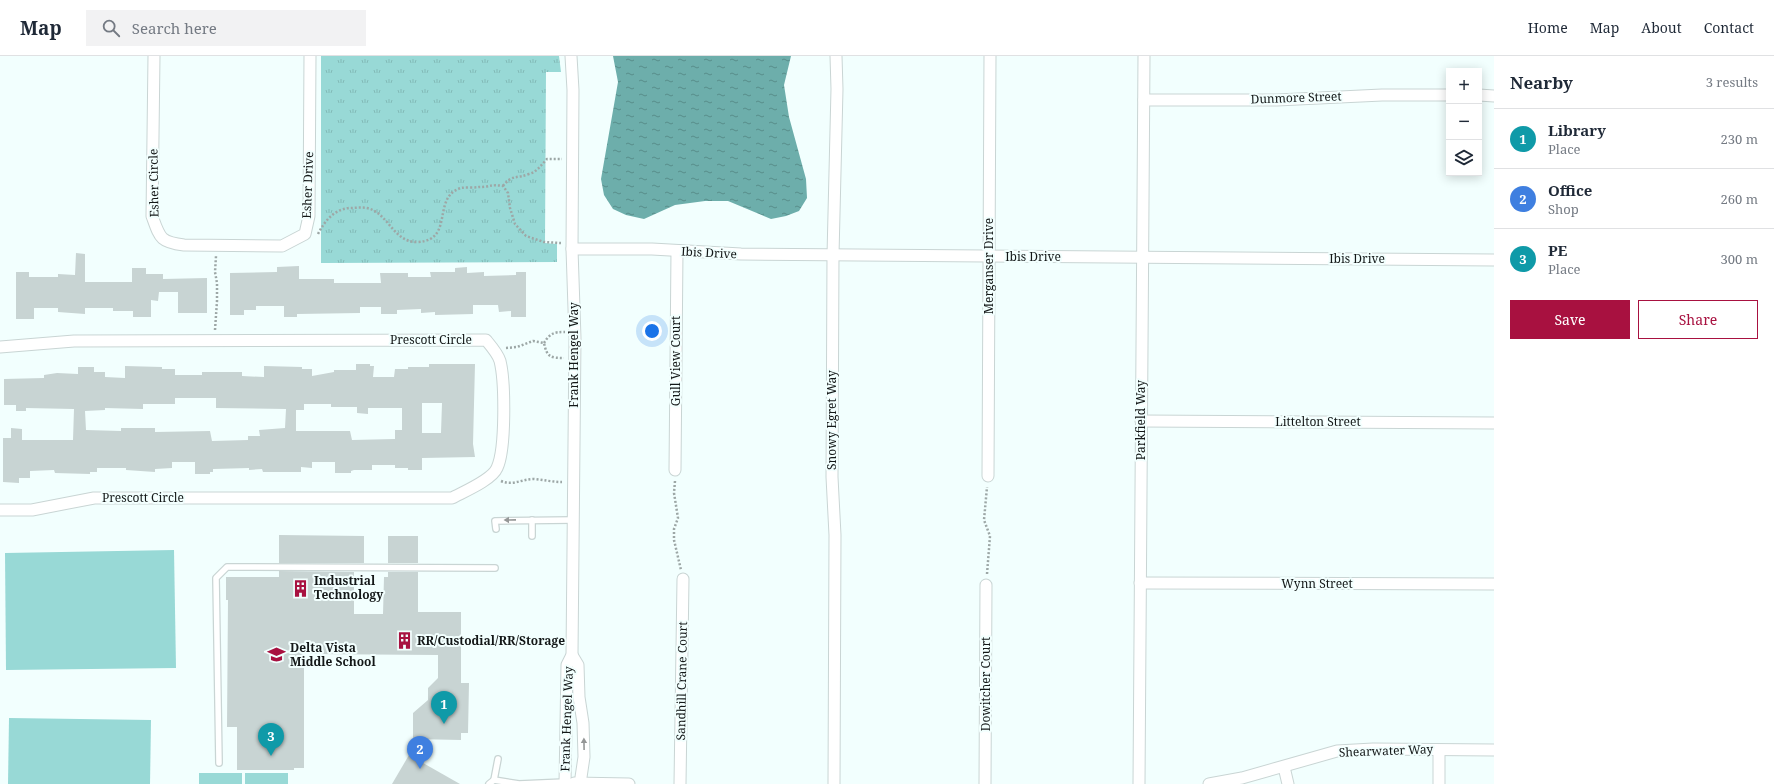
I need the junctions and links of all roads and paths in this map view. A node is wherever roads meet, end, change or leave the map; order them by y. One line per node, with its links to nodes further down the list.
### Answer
1 (154, 56): 14 (street, Esher Circle)
2 (310, 56): 13 (street, Esher Drive)
3 (571, 56): 11 (street, Frank Hengel Way)
4 (836, 56): 18 (street, Snowy Egret Way)
5 (990, 56): 19 (street, Merganser Drive)
6 (1144, 56): 10 (street, Parkfield Way)
7 (1446, 95): 10 (street, Dunmore Street)
8 (1482, 96): 9 (street)
9 (1494, 96)
10 (1144, 100): 20 (street, Parkfield Way)
11 (572, 159): 12 (path); 16 (street, Frank Hengel Way)
12 (503, 186): 13 (path); 16 (path)
13 (305, 234): 15 (street, Esher Drive)
14 (216, 246): 15 (street, Esher Circle); 23 (path)
15 (229, 246)
16 (572, 248): 17 (street, Ibis Drive); 22 (street, Frank Hengel Way)
17 (677, 251): 18 (street, Ibis Drive); 30 (street, Gull View Court)
18 (833, 255): 19 (street, Ibis Drive); 57 (street, Snowy Egret Way)
19 (989, 256): 20 (street, Ibis Drive); 32 (street, Merganser Drive)
20 (1143, 258): 21 (street, Ibis Drive); 28 (street, Parkfield Way)
21 (1494, 260)
22 (575, 332): 24 (path); 27 (street, Frank Hengel Way)
23 (215, 341): 25 (street, Prescott Circle); 26 (street, Prescott Circle)
24 (544, 343): 26 (path); 27 (path)
25 (0, 347)
26 (495, 353): 31 (street, Prescott Circle)
27 (574, 358): 33 (street, Frank Hengel Way)
28 (1141, 421): 29 (street, Littelton Street); 41 (street, Parkfield Way)
29 (1494, 423)
30 (675, 470): 40 (path)
31 (490, 475): 33 (path); 34 (street, Prescott Circle)
32 (988, 476): 43 (path)
33 (573, 482): 36 (street, Frank Hengel Way)
34 (0, 510)
35 (532, 520): 36 (lane); 37 (lane, one-way to 37); 38 (lane)
36 (572, 520): 44 (street, Frank Hengel Way)
37 (496, 529)
38 (532, 536)
39 (496, 568): 48 (lane)
40 (683, 579): 56 (street, Sandhill Crane Court)
41 (1140, 583): 42 (street, Wynn Street); 59 (street, Parkfield Way)
42 (1494, 584)
43 (986, 585): 58 (street, Dowitcher Court)
44 (572, 654): 51 (street, Frank Hengel Way); 52 (street, Frank Hengel Way, one-way to 44)
45 (1439, 750): 46 (street, Shearwater Way); 49 (street, Shearwater Way); 62 (street)
46 (1494, 750)
47 (498, 759): 50 (lane)
48 (219, 763)
49 (1284, 767): 60 (street, Shearwater Way); 61 (street)
50 (494, 780): 53 (lane); 54 (lane)
51 (565, 783): 52 (street); 54 (lane)
52 (580, 783): 55 (street)
53 (489, 784)
54 (519, 784)
55 (629, 784)
56 (680, 784)
57 (834, 784)
58 (986, 784)
59 (1139, 784)
60 (1209, 784)
61 (1288, 784)
62 (1439, 784)

